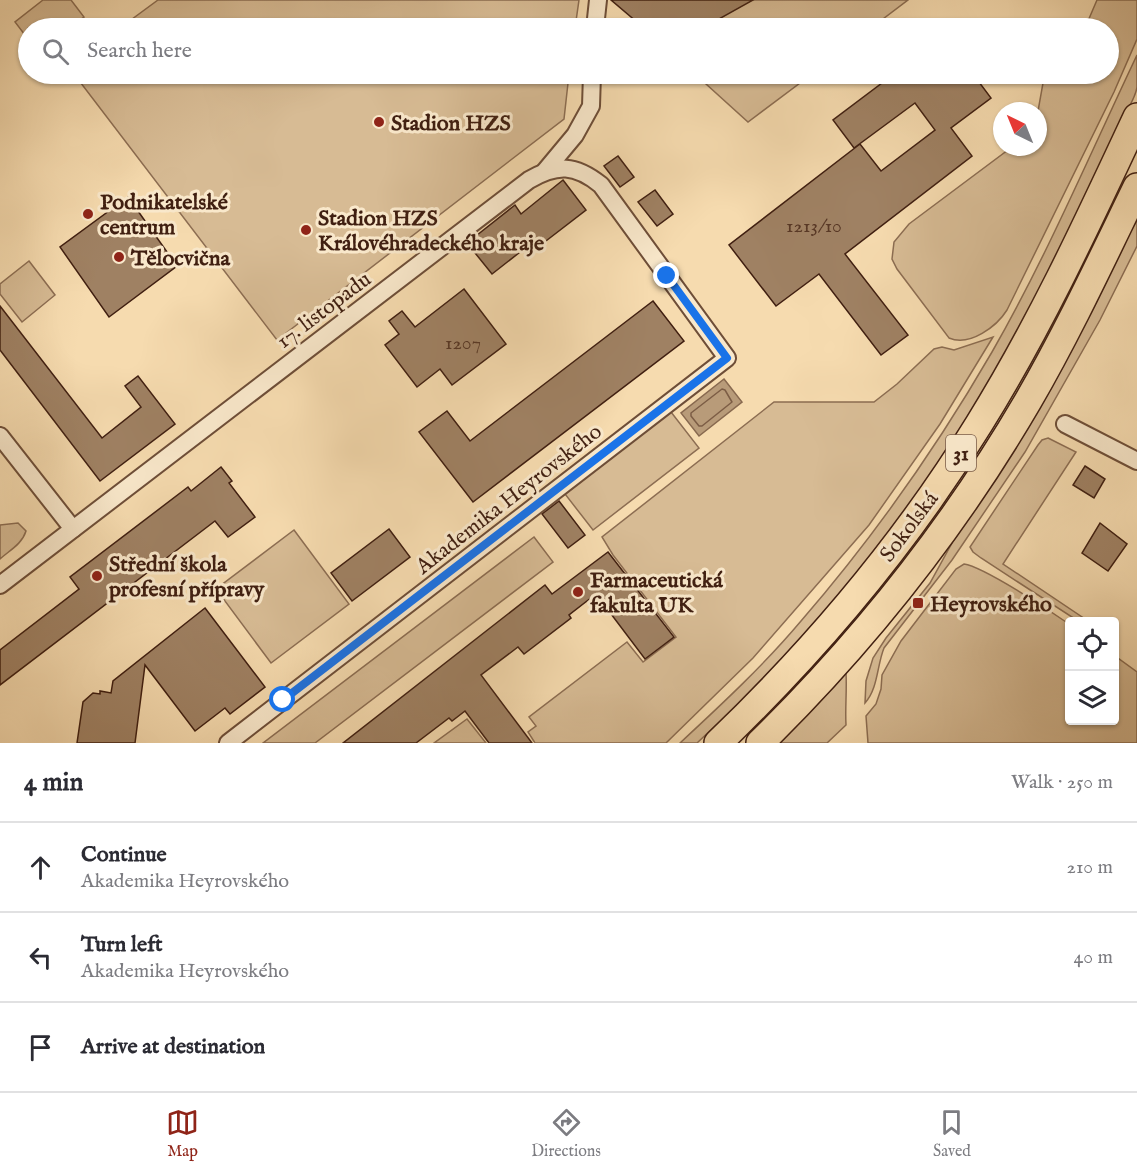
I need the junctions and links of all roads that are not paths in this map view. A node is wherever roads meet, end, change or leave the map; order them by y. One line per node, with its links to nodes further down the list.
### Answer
1 (598, 0): 2 (street)
2 (596, 18)
3 (592, 84): 5 (street)
4 (1137, 117): 13 (main road, Sokolská / 31)
5 (545, 171): 10 (street, 17. listopadu); 12 (street, Akademika Heyrovského)
6 (1137, 187): 14 (main road, Sokolská / 31)
7 (1065, 424): 9 (street)
8 (0, 436): 10 (street)
9 (1137, 461)
10 (73, 530): 11 (street, 17. listopadu)
11 (0, 585)
12 (228, 743)
13 (718, 743)
14 (760, 743)

